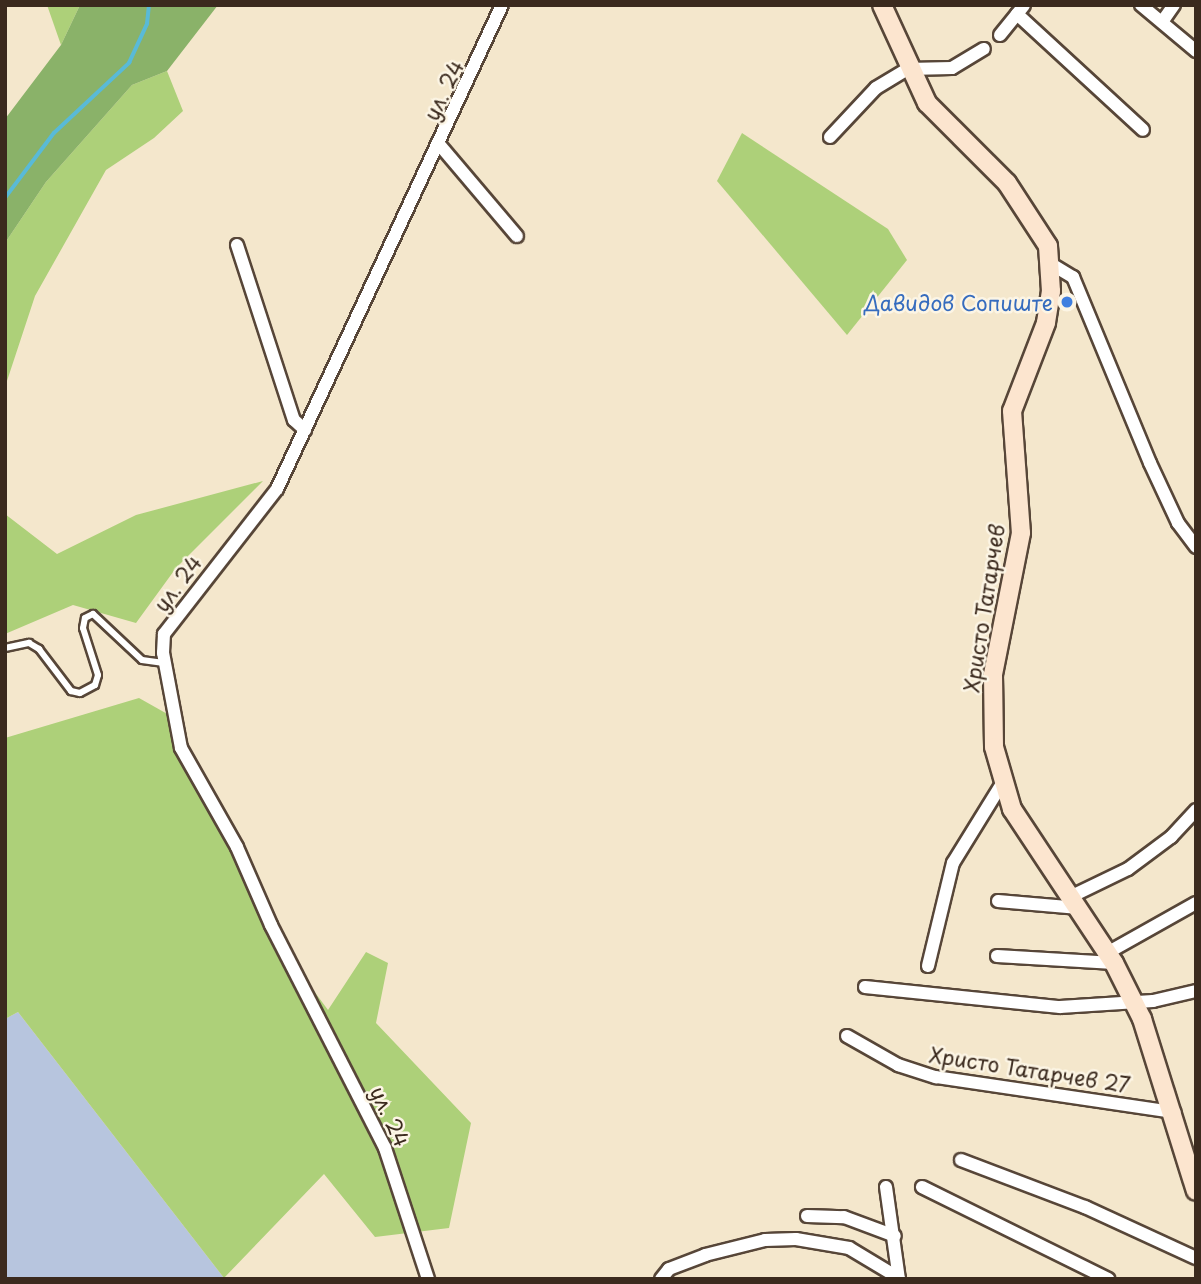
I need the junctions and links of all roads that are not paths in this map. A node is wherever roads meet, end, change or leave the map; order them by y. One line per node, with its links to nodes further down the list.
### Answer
1 (502, 5): 13 (street, ул. 24)
2 (882, 5): 10 (main road, Христо Татарчев)
3 (1141, 5): 6 (street)
4 (1174, 5): 6 (street)
5 (1020, 10): 7 (street); 11 (street)
6 (1162, 22): 9 (street)
7 (1000, 35)
8 (984, 49): 10 (street)
9 (1196, 51)
10 (908, 69): 12 (street); 16 (main road, Христо Татарчев)
11 (1143, 130)
12 (830, 137)
13 (438, 143): 14 (street); 17 (street, ул. 24)
14 (517, 236)
15 (237, 245): 17 (street)
16 (1051, 264): 18 (street); 21 (main road, Христо Татарчев)
17 (305, 430): 20 (street, ул. 24)
18 (1196, 547)
19 (5, 648): 20 (lane)
20 (164, 663): 42 (street, ул. 24)
21 (1003, 782): 24 (main road, Христо Татарчев); 28 (street)
22 (1196, 810): 24 (street)
23 (998, 901): 24 (street)
24 (1074, 903): 27 (main road, Христо Татарчев)
25 (1196, 903): 27 (street)
26 (997, 956): 27 (street)
27 (1111, 958): 31 (main road, Христо Татарчев)
28 (928, 966)
29 (865, 987): 31 (street)
30 (1196, 991): 31 (street)
31 (1134, 1002): 33 (main road, Христо Татарчев)
32 (848, 1036): 33 (street, Христо Татарчев 27)
33 (1174, 1112): 37 (main road, Христо Татарчев)
34 (961, 1160): 40 (street)
35 (887, 1187): 39 (street)
36 (922, 1187): 44 (street)
37 (1196, 1191)
38 (807, 1216): 39 (street)
39 (895, 1237): 41 (street)
40 (1196, 1258)
41 (899, 1278): 43 (street)
42 (428, 1279)
43 (661, 1279)
44 (1108, 1279)

